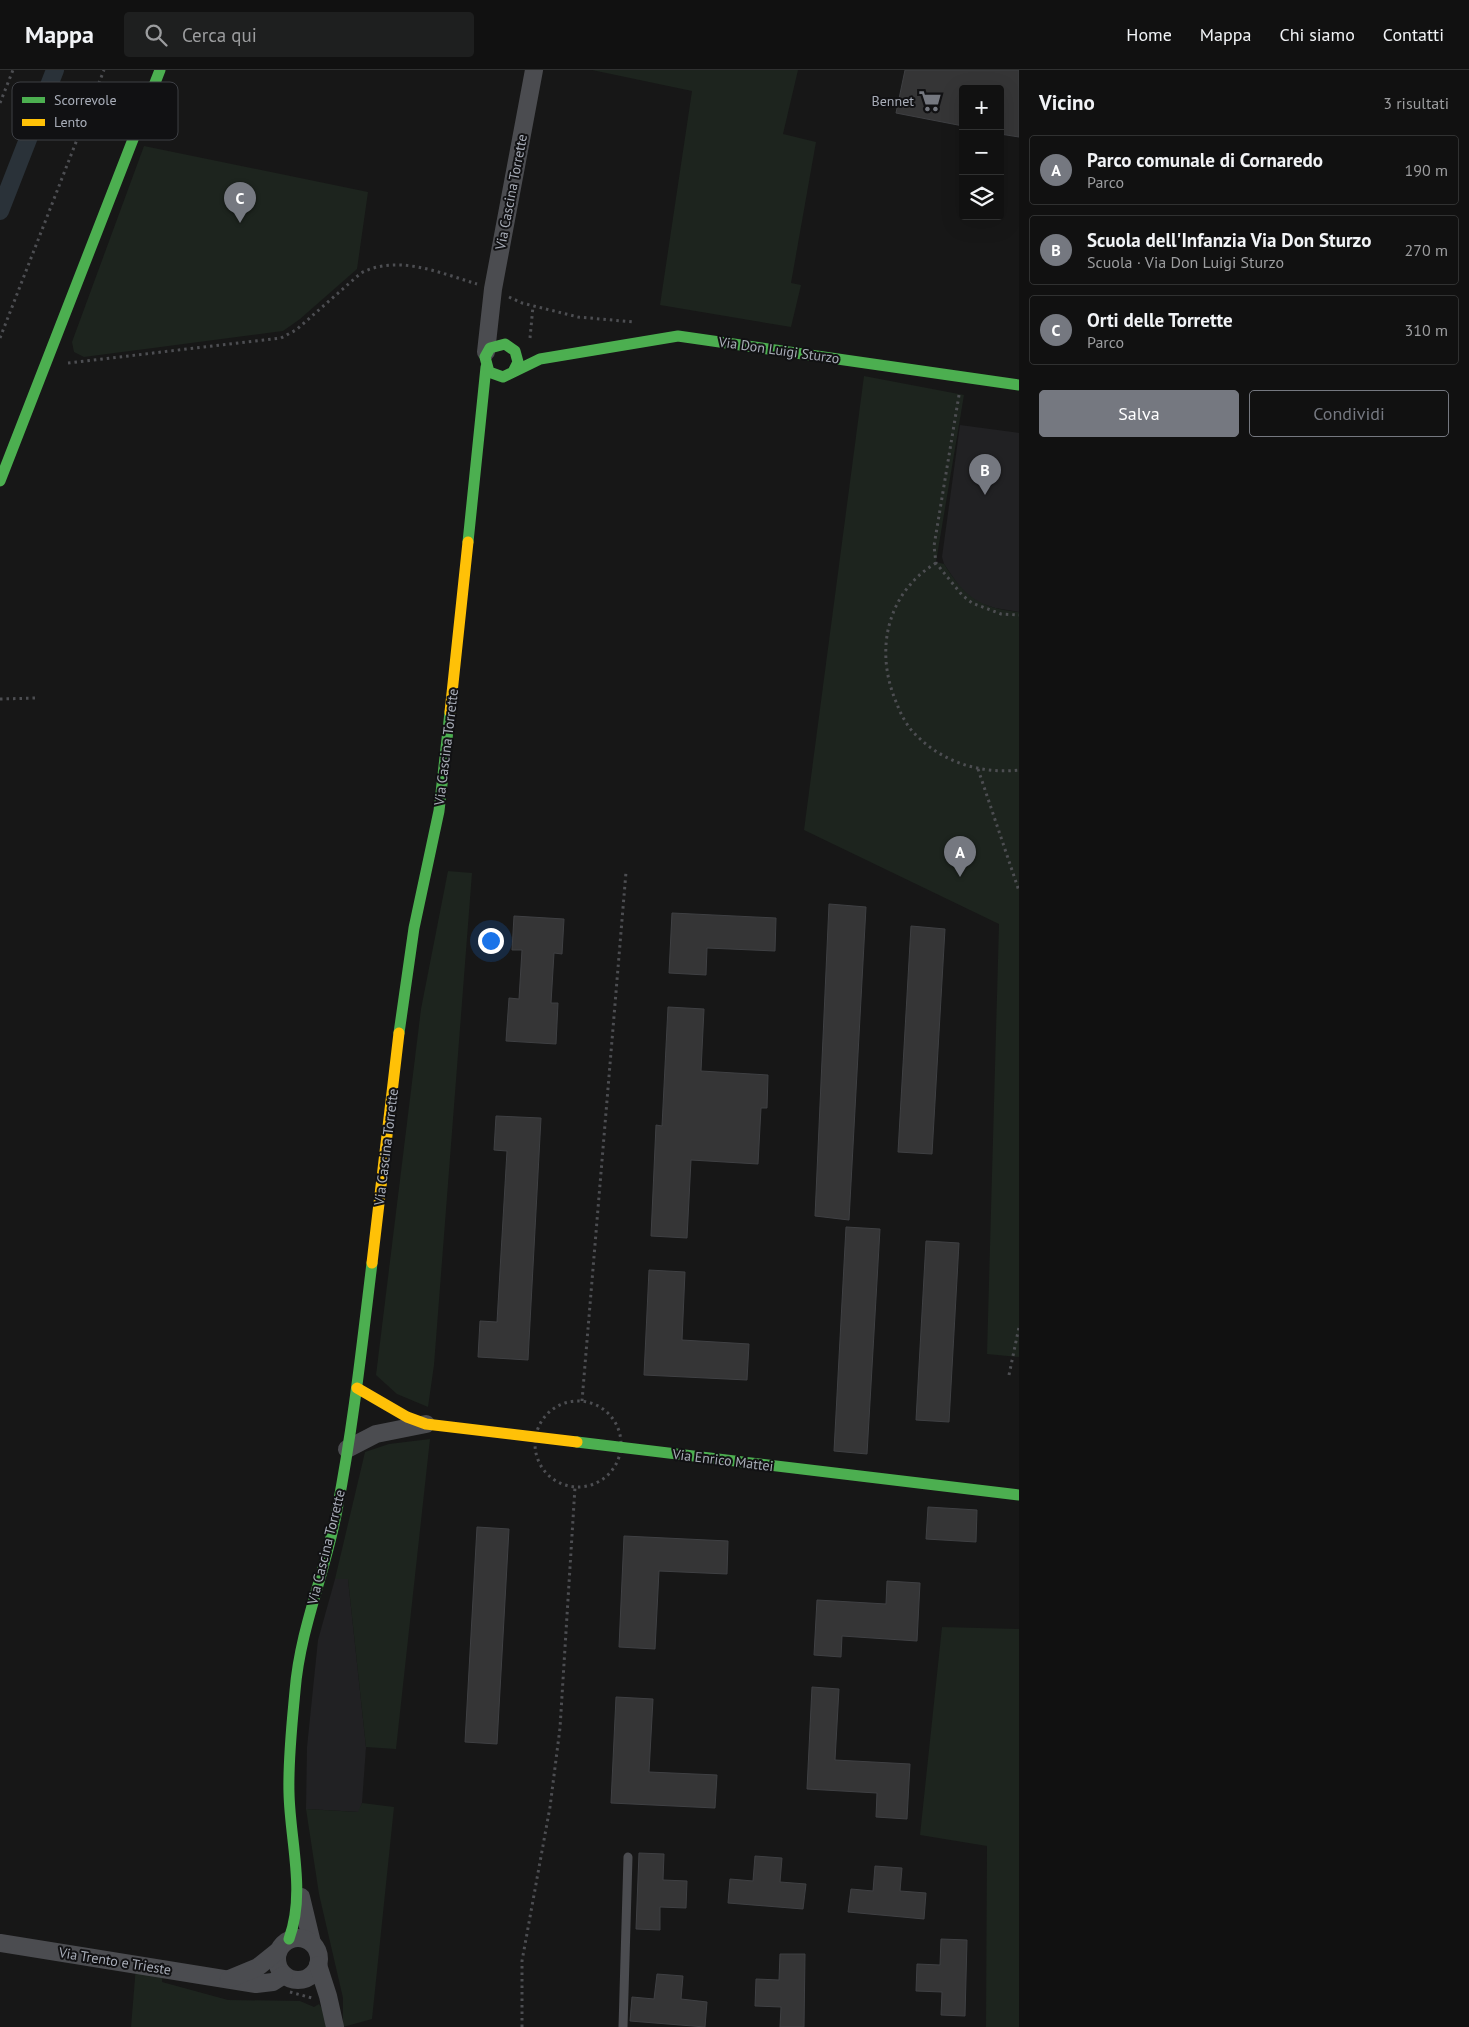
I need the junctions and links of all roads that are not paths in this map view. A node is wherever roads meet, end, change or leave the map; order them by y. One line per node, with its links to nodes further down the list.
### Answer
1 (160, 70): 3 (street)
2 (534, 70): 5 (street, Via Cascina Torrette)
3 (155, 82)
4 (133, 140): 12 (street)
5 (490, 315): 6 (street); 8 (street, Via Cascina Torrette)
6 (510, 348): 7 (street, Via Don Luigi Sturzo); 8 (street); 9 (street)
7 (540, 359): 9 (street, Via Don Luigi Sturzo); 10 (street, Via Don Luigi Sturzo)
8 (486, 360): 9 (street); 11 (street, Via Cascina Torrette)
9 (508, 374): 11 (street, Via Cascina Torrette)
10 (1019, 385)
11 (481, 411): 13 (street, Via Cascina Torrette)
12 (0, 481)
13 (357, 1388): 14 (street, Via Enrico Mattei); 15 (street, Via Cascina Torrette)
14 (426, 1424): 15 (street, Via Enrico Mattei); 16 (street, Via Enrico Mattei)
15 (347, 1449): 18 (street, Via Cascina Torrette)
16 (1019, 1494)
17 (628, 1857): 27 (lane)
18 (297, 1881): 20 (street, Via Cascina Torrette); 21 (street, Via Cascina Torrette)
19 (0, 1943): 24 (street, Via Trento e Trieste)
20 (312, 1943): 21 (street); 22 (street)
21 (284, 1945): 23 (street); 24 (street, Via Trento e Trieste)
22 (318, 1965): 25 (street); 26 (street)
23 (284, 1975): 24 (street, Via Trento e Trieste); 25 (street)
24 (229, 1979)
25 (304, 1979): 26 (street)
26 (333, 2018)
27 (624, 2027)

